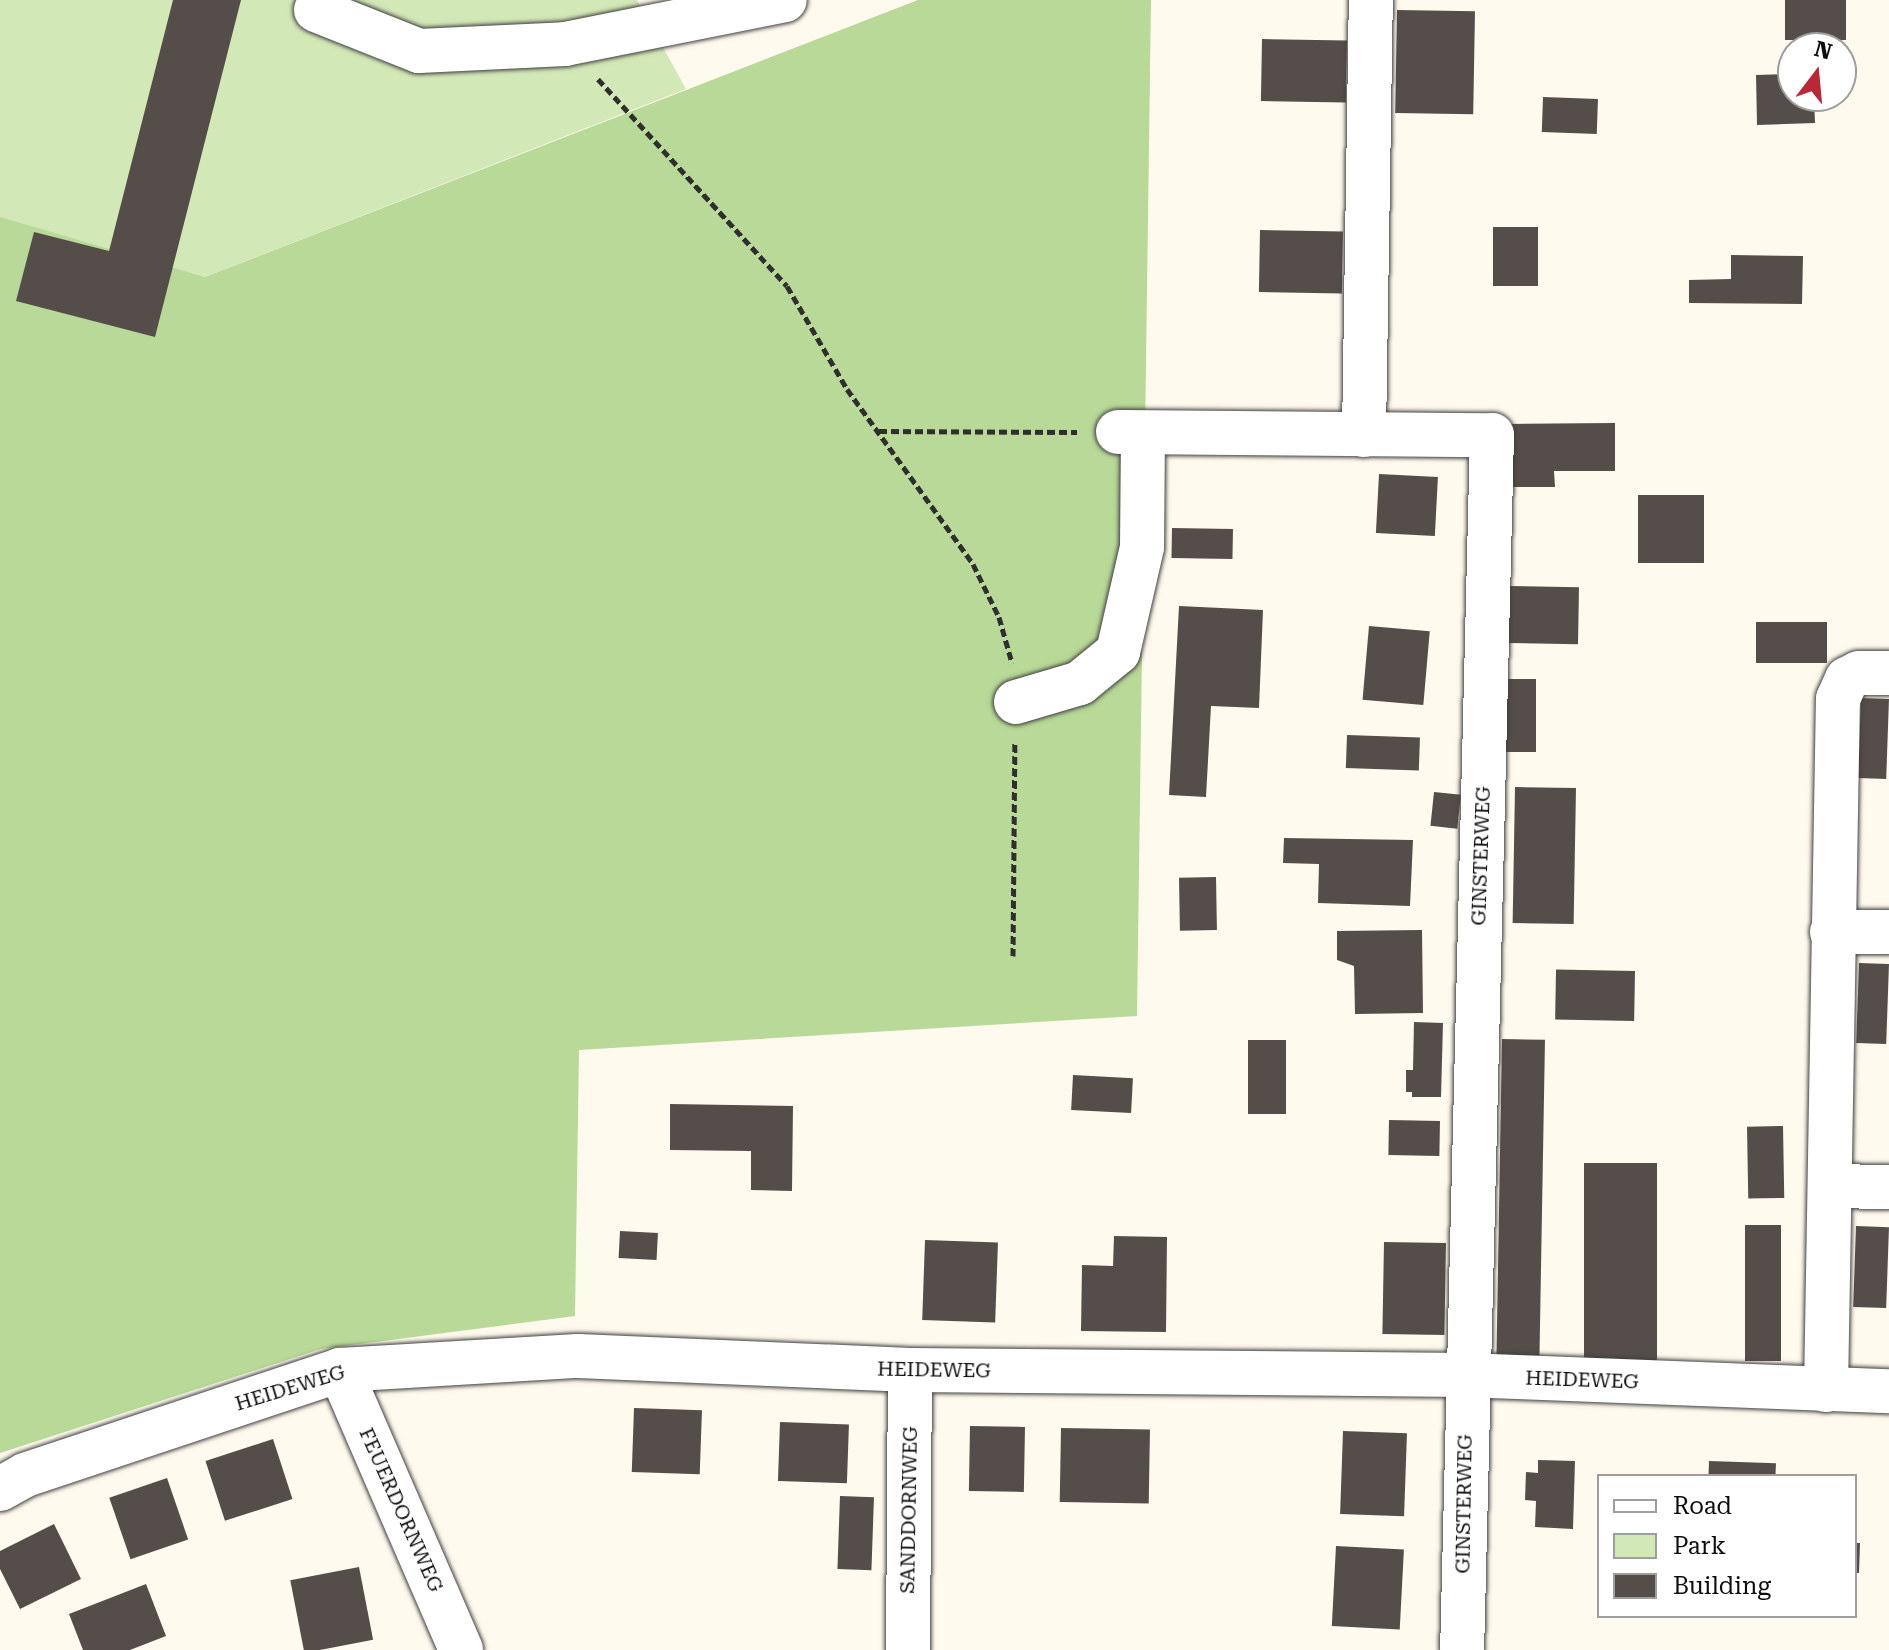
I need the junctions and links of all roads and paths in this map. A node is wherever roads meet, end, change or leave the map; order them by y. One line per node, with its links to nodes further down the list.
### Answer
1 (785, 0): 4 (street)
2 (1371, 0): 7 (street)
3 (316, 10): 4 (street)
4 (565, 44): 5 (path)
5 (878, 431): 6 (path); 9 (path)
6 (1130, 433): 7 (street, GINSTERWEG); 9 (street)
7 (1364, 435): 17 (street, GINSTERWEG)
8 (1889, 673): 10 (street)
9 (1016, 702): 12 (path)
10 (1832, 932): 11 (street); 13 (street)
11 (1889, 932)
12 (1013, 956)
13 (1830, 1186): 14 (street); 18 (street)
14 (1889, 1187)
15 (340, 1370): 16 (street, HEIDEWEG); 20 (street, HEIDEWEG); 21 (street, FEUERDORNWEG)
16 (910, 1370): 17 (street, HEIDEWEG); 22 (street, SANDDORNWEG)
17 (1467, 1375): 18 (street, HEIDEWEG); 23 (street, GINSTERWEG)
18 (1826, 1390): 19 (street, HEIDEWEG)
19 (1889, 1391)
20 (0, 1489)
21 (461, 1650)
22 (908, 1650)
23 (1462, 1650)

